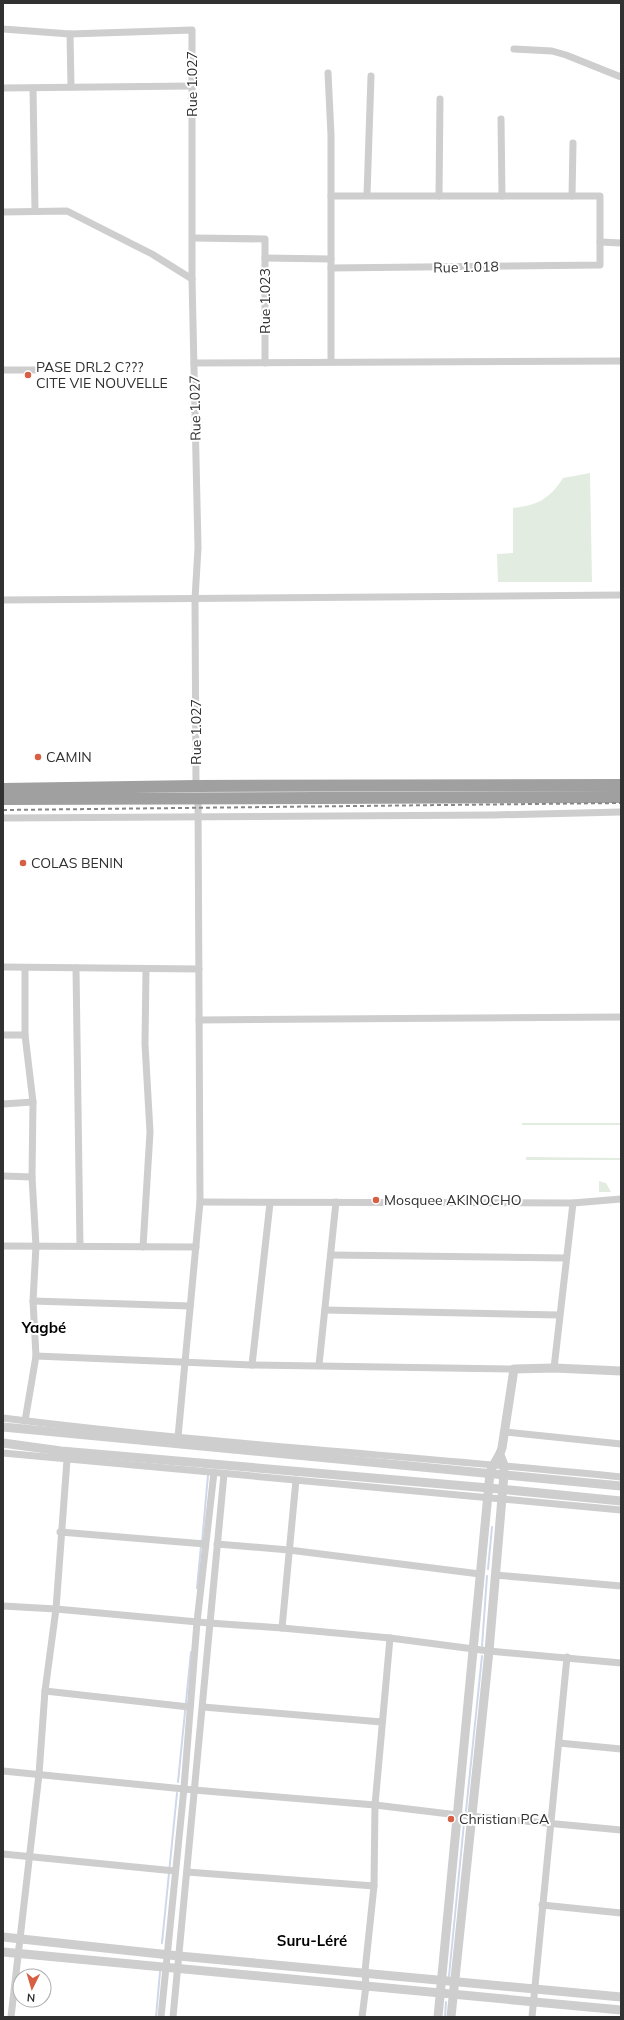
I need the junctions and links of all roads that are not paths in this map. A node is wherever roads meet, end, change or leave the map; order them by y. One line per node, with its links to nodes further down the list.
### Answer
1 (3, 30): 2 (street)
2 (70, 34): 7 (street, Rue 1.027); 8 (street)
3 (514, 49): 6 (street)
4 (328, 73): 15 (street)
5 (371, 76): 14 (street)
6 (621, 77)
7 (192, 86): 8 (street); 21 (street, Rue 1.027)
8 (71, 87): 10 (street)
9 (3, 88): 10 (street)
10 (33, 88): 19 (street)
11 (440, 99): 16 (street)
12 (501, 119): 17 (street)
13 (573, 143): 18 (street)
14 (368, 195): 15 (street); 16 (street)
15 (331, 196): 25 (street)
16 (439, 196): 17 (street)
17 (502, 196): 18 (street)
18 (572, 196): 22 (street)
19 (35, 211): 20 (street); 27 (street)
20 (3, 212)
21 (193, 238): 24 (street, Rue 1.023); 27 (street, Rue 1.027)
22 (600, 242): 23 (street); 26 (street, Rue 1.018)
23 (621, 243)
24 (265, 258): 25 (street); 31 (street, Rue 1.023)
25 (331, 259): 26 (street)
26 (331, 268): 29 (street)
27 (192, 280): 30 (street, Rue 1.027)
28 (621, 361): 29 (street)
29 (331, 362): 31 (street)
30 (194, 363): 31 (street); 35 (street, Rue 1.027)
31 (265, 363)
32 (3, 370): 33 (street)
33 (37, 370)
34 (621, 595): 35 (street)
35 (195, 599): 36 (street); 39 (street, Rue 1.027)
36 (3, 600)
37 (621, 785): 39 (highway)
38 (3, 789): 39 (highway)
39 (197, 792): 40 (highway); 41 (highway); 43 (street, Rue 1.027)
40 (621, 797)
41 (3, 799)
42 (621, 812): 43 (street)
43 (198, 816): 44 (street); 49 (street, Rue 1.027)
44 (3, 818)
45 (3, 967): 46 (street)
46 (25, 968): 47 (street); 53 (street)
47 (76, 968): 48 (street); 65 (street)
48 (146, 969): 49 (street); 66 (street)
49 (199, 969): 51 (street, Rue 1.027)
50 (621, 1017): 51 (street)
51 (199, 1020): 59 (street, Rue 1.027)
52 (3, 1035): 53 (street)
53 (25, 1035): 54 (street)
54 (33, 1102): 55 (street); 57 (street)
55 (3, 1104)
56 (3, 1176): 57 (street)
57 (32, 1177): 64 (street)
58 (621, 1199): 62 (street)
59 (200, 1202): 61 (street); 67 (street, Rue 1.027)
60 (336, 1202): 61 (street); 62 (street); 68 (street)
61 (270, 1203): 76 (street)
62 (573, 1204): 69 (street)
63 (3, 1246): 64 (street)
64 (36, 1246): 65 (street); 70 (street)
65 (80, 1246): 66 (street)
66 (143, 1248): 67 (street)
67 (196, 1248): 71 (street, Rue 1.027)
68 (330, 1255): 69 (street); 72 (street)
69 (566, 1258): 73 (street)
70 (33, 1301): 71 (street); 74 (street)
71 (190, 1306): 75 (street, Rue 1.027)
72 (324, 1310): 73 (street); 77 (street)
73 (559, 1316): 78 (street)
74 (36, 1356): 75 (street); 82 (street)
75 (185, 1363): 76 (street); 85 (street, Rue 1.027)
76 (252, 1364): 77 (street)
77 (318, 1365): 79 (street)
78 (554, 1368): 79 (street); 80 (street)
79 (514, 1369): 84 (street)
80 (621, 1372)
81 (3, 1418): 82 (street)
82 (25, 1421): 85 (street)
83 (3, 1427): 91 (street)
84 (506, 1432): 87 (street); 89 (street)
85 (178, 1437): 91 (street)
86 (3, 1444): 98 (street)
87 (621, 1444)
88 (3, 1453): 90 (street)
89 (500, 1455): 91 (street); 92 (street)
90 (67, 1460): 93 (street); 104 (street)
91 (491, 1468): 92 (street); 98 (street)
92 (504, 1469): 95 (street); 97 (street); 99 (street)
93 (214, 1472): 94 (street); 105 (street)
94 (224, 1474): 96 (street); 106 (street)
95 (621, 1477)
96 (296, 1480): 100 (street); 107 (street)
97 (621, 1486)
98 (489, 1488): 99 (street); 100 (street)
99 (502, 1489): 101 (street); 102 (street)
100 (487, 1498): 101 (street); 108 (street)
101 (502, 1499): 103 (street); 109 (street)
102 (621, 1501)
103 (621, 1510)
104 (60, 1532): 105 (street); 112 (street)
105 (205, 1544): 113 (street)
106 (217, 1544): 107 (street); 114 (street)
107 (289, 1550): 108 (street); 115 (street)
108 (480, 1574): 117 (street)
109 (495, 1575): 110 (street); 118 (street)
110 (621, 1586)
111 (3, 1606): 112 (street)
112 (56, 1609): 113 (street); 121 (street)
113 (197, 1622): 114 (street); 122 (street)
114 (209, 1623): 115 (street); 123 (street)
115 (282, 1628): 116 (street)
116 (390, 1638): 117 (street); 124 (street)
117 (472, 1649): 118 (street); 132 (street)
118 (489, 1651): 119 (street); 133 (street)
119 (567, 1657): 120 (street); 125 (street)
120 (621, 1663)
121 (45, 1691): 122 (street); 128 (street)
122 (189, 1707): 129 (street)
123 (203, 1707): 124 (street); 130 (street)
124 (382, 1722): 131 (street)
125 (559, 1743): 126 (street); 134 (street)
126 (621, 1748)
127 (3, 1771): 128 (street)
128 (39, 1774): 129 (street); 137 (street)
129 (184, 1788): 130 (street); 138 (street)
130 (194, 1790): 131 (street); 139 (street)
131 (375, 1805): 132 (street); 140 (street)
132 (458, 1815): 133 (street); 152 (street)
133 (472, 1816): 134 (street); 153 (street)
134 (550, 1824): 135 (street); 141 (street)
135 (621, 1830)
136 (3, 1854): 137 (street)
137 (30, 1856): 138 (street); 144 (street)
138 (175, 1871): 147 (street)
139 (187, 1872): 140 (street); 148 (street)
140 (374, 1886): 151 (street)
141 (542, 1905): 142 (street); 155 (street)
142 (621, 1913)
143 (3, 1937): 144 (street)
144 (19, 1938): 146 (street); 147 (street)
145 (3, 1952): 146 (street)
146 (19, 1954): 149 (street); 161 (street)
147 (168, 1954): 148 (street); 149 (street)
148 (179, 1956): 150 (street); 151 (street)
149 (166, 1968): 150 (street); 162 (street)
150 (178, 1969): 154 (street); 163 (street)
151 (365, 1972): 152 (street); 154 (street)
152 (441, 1980): 153 (street); 156 (street)
153 (454, 1981): 155 (street); 157 (street)
154 (366, 1986): 156 (street); 164 (street)
155 (535, 1988): 158 (street); 159 (street)
156 (441, 1993): 157 (street); 165 (street)
157 (453, 1995): 159 (street); 166 (street)
158 (621, 1997)
159 (533, 2002): 160 (street); 167 (street)
160 (621, 2010)
161 (11, 2017)
162 (161, 2017)
163 (173, 2017)
164 (362, 2017)
165 (438, 2017)
166 (451, 2017)
167 (532, 2017)

